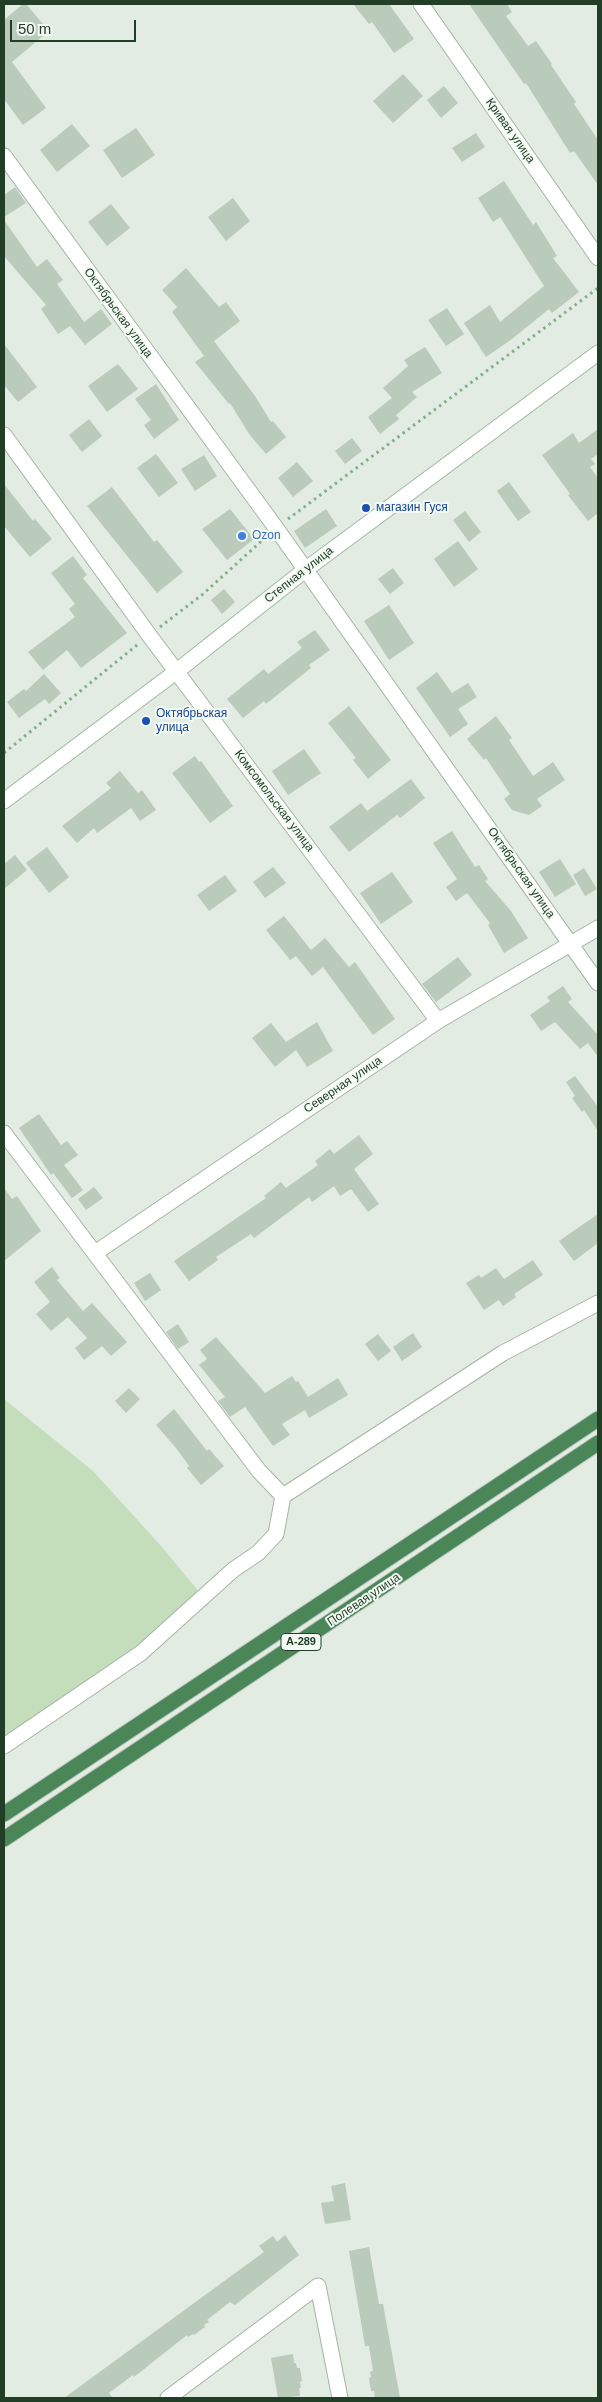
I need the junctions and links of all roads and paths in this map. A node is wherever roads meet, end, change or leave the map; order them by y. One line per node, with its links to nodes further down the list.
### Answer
1 (421, 4): 3 (street, Кривая улица)
2 (4, 156): 7 (street, Октябрьская улица)
3 (598, 258)
4 (598, 288): 7 (path)
5 (598, 353): 8 (street, Степная улица)
6 (4, 435): 9 (street, Комсомольская улица)
7 (276, 528): 8 (street, Октябрьская улица); 9 (path)
8 (305, 570): 10 (street, Степная улица); 14 (street, Октябрьская улица)
9 (149, 635): 10 (street, Комсомольская улица); 11 (path)
10 (177, 671): 12 (street, Степная улица); 16 (street, Комсомольская улица)
11 (4, 753)
12 (4, 801)
13 (598, 928): 14 (street, Северная улица)
14 (571, 944): 15 (street, Октябрьская улица); 16 (street, Северная улица)
15 (598, 983)
16 (438, 1021): 18 (street, Северная улица)
17 (4, 1133): 18 (street)
18 (95, 1253): 22 (street)
19 (598, 1303): 22 (street)
20 (598, 1419): 24 (highway, Полевая улица / А-289)
21 (598, 1443): 25 (highway, Полевая улица / А-289)
22 (284, 1496): 23 (street)
23 (4, 1746)
24 (4, 1814)
25 (4, 1839)
26 (168, 2398): 27 (street)
27 (340, 2398)

